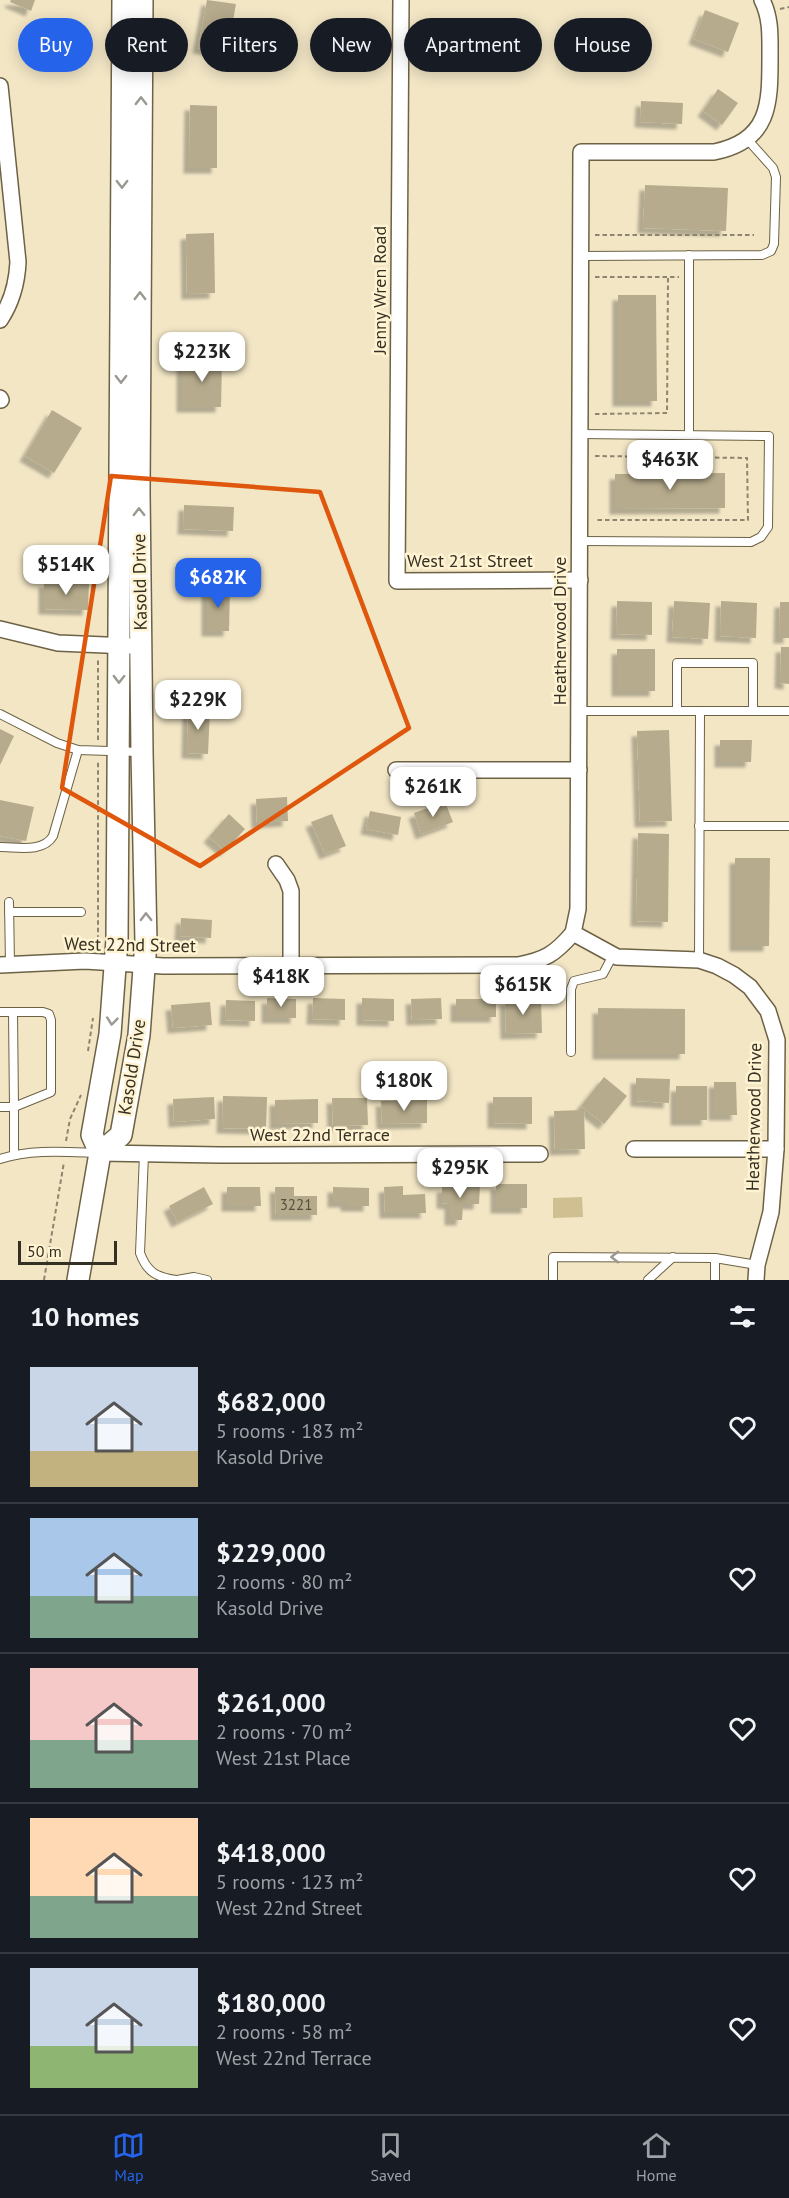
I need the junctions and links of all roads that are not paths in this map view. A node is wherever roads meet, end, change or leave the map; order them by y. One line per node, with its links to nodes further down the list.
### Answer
1 (123, 0): 16 (main road, Kasold Drive, one-way to 16)
2 (142, 0): 17 (main road, Kasold Drive, one-way to 2)
3 (401, 0): 14 (street, Jenny Wren Road)
4 (762, 0): 6 (street)
5 (0, 86): 9 (street)
6 (747, 139): 7 (lane); 8 (street, Heatherwood Drive)
7 (689, 255): 8 (lane); 11 (lane)
8 (581, 256): 10 (street, Heatherwood Drive)
9 (0, 320)
10 (580, 434): 11 (lane); 12 (street, Heatherwood Drive)
11 (689, 435): 12 (lane)
12 (580, 541): 13 (street, Heatherwood Drive)
13 (580, 580): 14 (street, West 21st Street); 18 (street, Heatherwood Drive)
14 (398, 581)
15 (0, 629): 16 (street)
16 (119, 646): 17 (street); 25 (main road, Kasold Drive, one-way to 25)
17 (141, 646): 26 (main road, Kasold Drive)
18 (579, 711): 19 (lane); 28 (street, Heatherwood Drive)
19 (677, 711): 20 (lane); 21 (lane)
20 (700, 711): 21 (lane); 29 (lane)
21 (753, 711): 22 (lane)
22 (789, 711)
23 (0, 714): 24 (lane)
24 (78, 750): 25 (lane); 31 (lane)
25 (118, 752): 26 (lane); 39 (main road, Kasold Drive)
26 (142, 752): 41 (main road, Kasold Drive, one-way to 26)
27 (396, 770): 28 (street)
28 (579, 770): 36 (street, Heatherwood Drive)
29 (699, 826): 30 (lane); 38 (lane)
30 (789, 826)
31 (0, 847)
32 (276, 864): 42 (street)
33 (9, 902): 34 (lane)
34 (9, 912): 35 (lane); 40 (lane)
35 (81, 912)
36 (573, 933): 37 (street, Heatherwood Drive); 42 (street, West 22nd Street)
37 (613, 955): 38 (street, Heatherwood Drive); 45 (lane)
38 (699, 960): 49 (street, Heatherwood Drive)
39 (116, 963): 40 (street, West 22nd Street); 41 (street, West 22nd Street); 50 (main road, Kasold Drive, one-way to 50)
40 (5, 965)
41 (145, 965): 42 (street, West 22nd Street); 50 (main road, Kasold Drive)
42 (291, 965)
43 (0, 1012): 44 (lane)
44 (13, 1012): 47 (lane); 47 (lane)
45 (571, 1052)
46 (0, 1107): 47 (lane)
47 (14, 1107): 53 (lane)
48 (634, 1149): 49 (street)
49 (776, 1149): 57 (street, Heatherwood Drive)
50 (100, 1153): 51 (street, West 22nd Terrace); 53 (lane); 58 (main road, Kasold Drive)
51 (144, 1154): 52 (street, West 22nd Terrace); 59 (lane)
52 (540, 1154)
53 (14, 1155): 54 (lane)
54 (0, 1160)
55 (673, 1257): 56 (lane); 61 (lane, one-way to 61); 62 (lane)
56 (715, 1258): 57 (lane); 63 (lane)
57 (757, 1273)
58 (78, 1280)
59 (176, 1280): 60 (lane)
60 (207, 1280)
61 (553, 1280)
62 (648, 1280)
63 (715, 1280)

